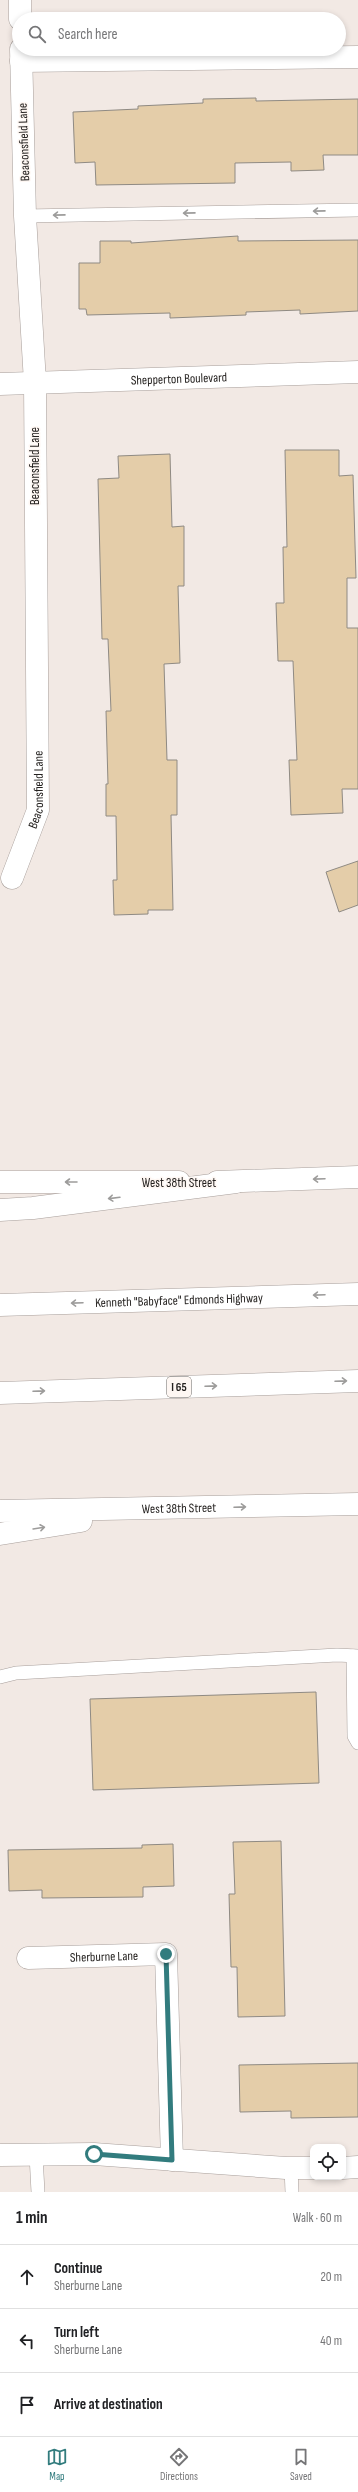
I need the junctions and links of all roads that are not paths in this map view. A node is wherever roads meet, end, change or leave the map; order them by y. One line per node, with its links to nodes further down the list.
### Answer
1 (20, 0): 2 (main road)
2 (20, 12)
3 (21, 56): 7 (main road, Beaconsfield Lane)
4 (190, 56): 5 (main road)
5 (358, 57)
6 (358, 210): 7 (lane, one-way to 7)
7 (26, 216): 9 (main road, Beaconsfield Lane)
8 (358, 372): 9 (main road, Shepperton Boulevard)
9 (35, 382): 10 (main road, Shepperton Boulevard); 11 (main road, Beaconsfield Lane)
10 (0, 384)
11 (12, 878)
12 (358, 1177): 14 (main road, West 38th Street, one-way to 14)
13 (1, 1181): 14 (main road, West 38th Street, one-way to 13)
14 (236, 1182): 15 (main road, one-way to 15)
15 (0, 1210)
16 (358, 1294): 17 (main road, Kenneth "Babyface" Edmonds Highway, one-way to 17)
17 (0, 1305)
18 (358, 1381): 19 (main road, I 65, one-way to 18)
19 (0, 1393)
20 (358, 1504): 21 (main road, West 38th Street, one-way to 20)
21 (159, 1509): 22 (main road, West 38th Street); 23 (main road, one-way to 21)
22 (0, 1512)
23 (0, 1534)
24 (356, 1656): 25 (lane); 26 (lane)
25 (0, 1677)
26 (358, 1742)
27 (28, 1958): 30 (main road, Sherburne Lane)
28 (0, 2155): 29 (main road)
29 (36, 2155): 30 (main road); 35 (lane)
30 (172, 2160): 31 (main road)
31 (291, 2168): 32 (main road); 36 (lane)
32 (310, 2168)
33 (346, 2168): 34 (main road)
34 (358, 2168)
35 (38, 2192)
36 (292, 2192)

